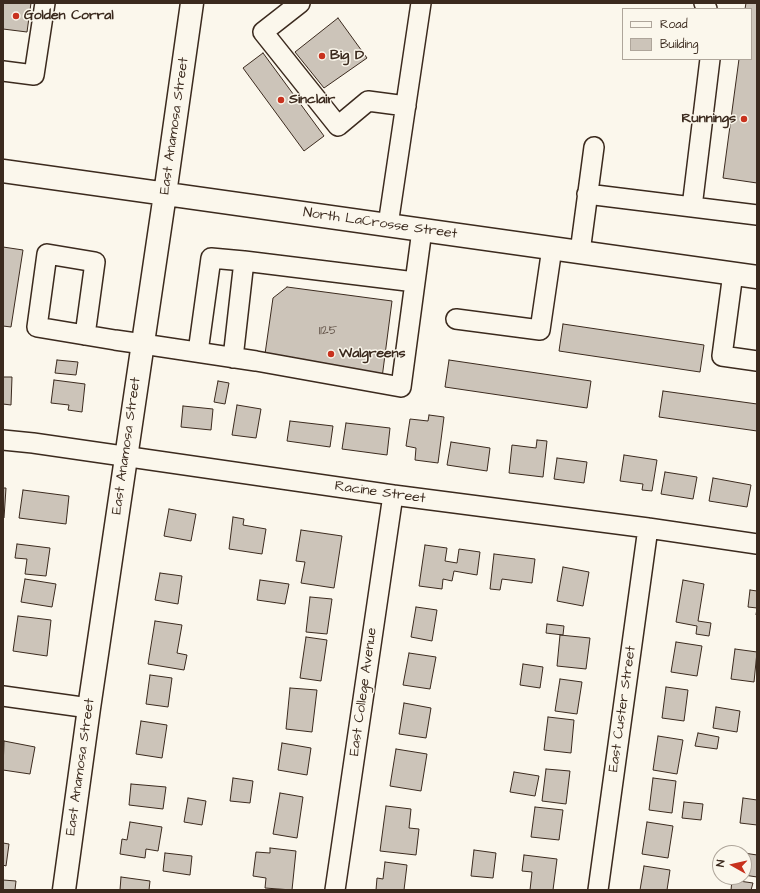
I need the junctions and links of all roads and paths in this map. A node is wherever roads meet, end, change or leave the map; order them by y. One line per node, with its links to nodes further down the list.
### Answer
1 (45, 3): 6 (street)
2 (192, 3): 10 (main road, East Anamosa Street)
3 (300, 3): 7 (street)
4 (422, 3): 7 (street)
5 (710, 60): 12 (street)
6 (3, 71)
7 (406, 106): 14 (street)
8 (594, 147): 11 (street)
9 (3, 172): 10 (main road, North LaCrosse Street)
10 (165, 194): 14 (main road, North LaCrosse Street); 24 (main road, East Anamosa Street)
11 (587, 194): 12 (street); 17 (street)
12 (692, 207): 13 (street)
13 (757, 215)
14 (388, 225): 15 (main road, North LaCrosse Street)
15 (422, 230): 16 (main road, North LaCrosse Street); 21 (street)
16 (552, 248): 17 (main road, North LaCrosse Street); 22 (street)
17 (580, 252): 19 (main road, North LaCrosse Street)
18 (244, 261): 21 (street); 25 (street); 26 (street)
19 (733, 273): 20 (main road, North LaCrosse Street); 27 (street)
20 (757, 277)
21 (415, 282): 26 (street)
22 (456, 319)
23 (85, 335): 23 (street); 24 (street)
24 (143, 344): 25 (street); 29 (main road, East Anamosa Street)
25 (198, 352): 26 (street)
26 (233, 358)
27 (757, 361)
28 (3, 440): 29 (street, Racine Street)
29 (126, 456): 30 (street, Racine Street); 34 (main road, East Anamosa Street)
30 (393, 495): 31 (street, Racine Street); 36 (street, East College Avenue)
31 (648, 528): 32 (street, Racine Street); 37 (street, East Custer Street)
32 (757, 544)
33 (3, 696): 34 (street)
34 (89, 708): 35 (main road, East Anamosa Street)
35 (64, 890)
36 (335, 890)
37 (598, 890)

